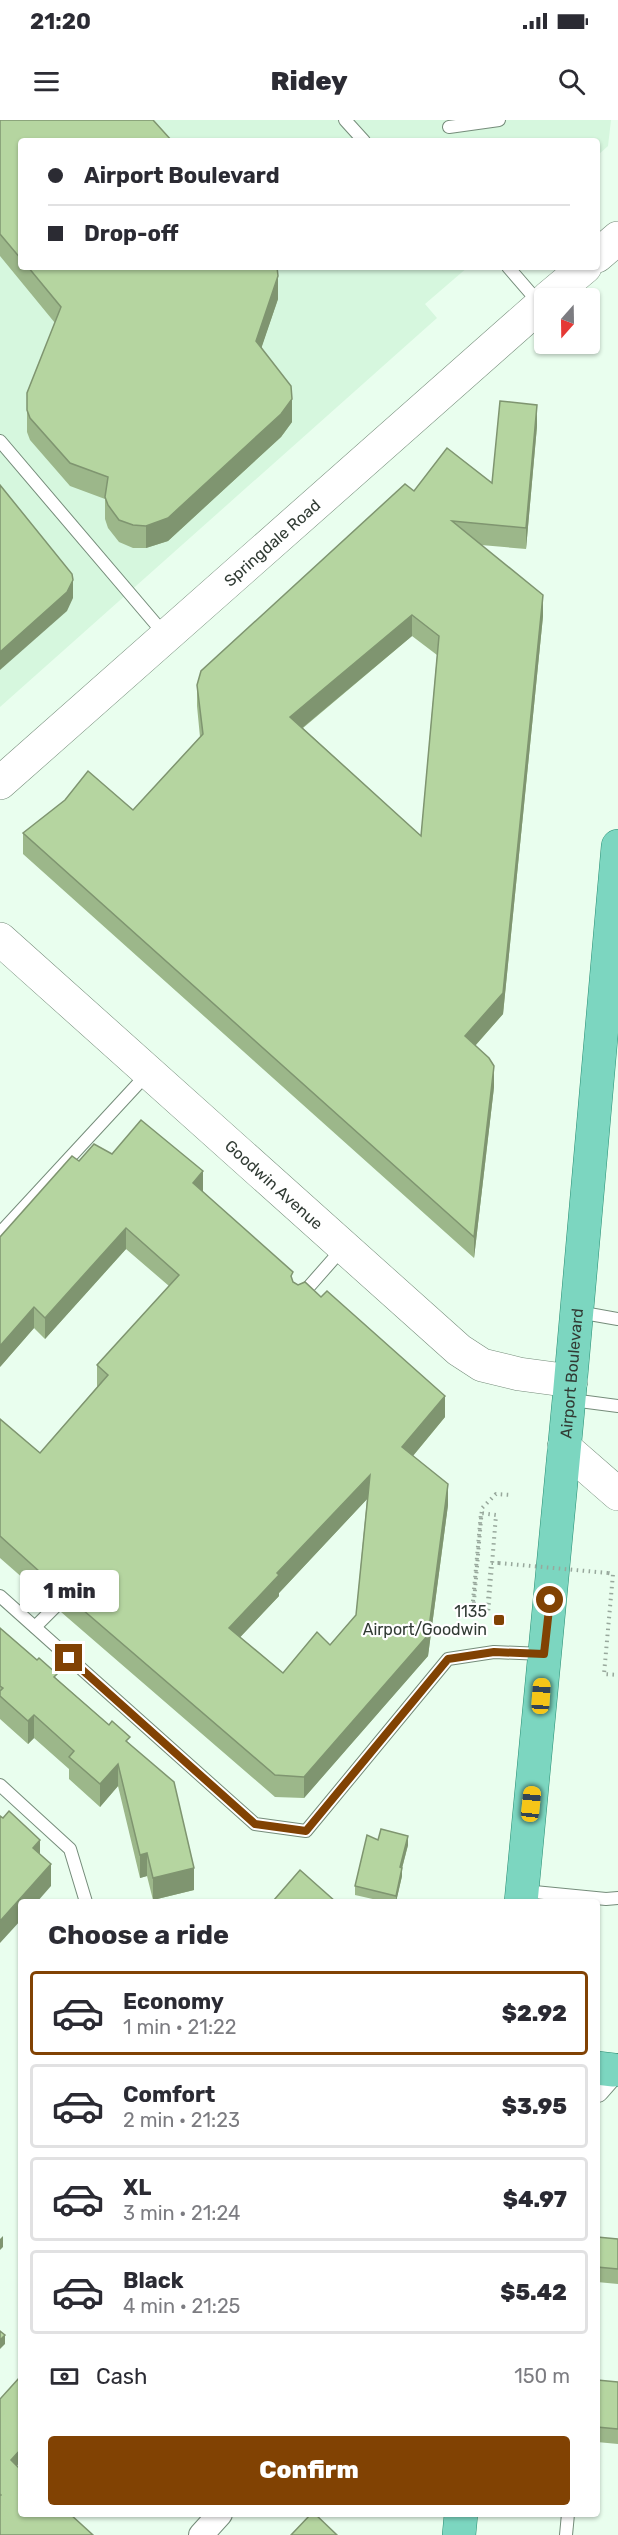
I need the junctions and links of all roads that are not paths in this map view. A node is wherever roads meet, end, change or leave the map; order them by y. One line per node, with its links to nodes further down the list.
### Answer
1 (345, 120): 4 (lane)
2 (499, 120): 3 (lane)
3 (450, 124)
4 (361, 138)
5 (618, 238): 6 (street)
6 (600, 253)
7 (511, 270): 10 (lane)
8 (582, 270): 9 (street, Springdale Road)
9 (561, 288)
10 (534, 292)
11 (534, 312): 13 (street, Springdale Road)
12 (0, 441): 13 (lane)
13 (166, 637): 14 (street, Springdale Road)
14 (0, 783)
15 (618, 846): 17 (main road, Airport Boulevard)
16 (0, 939): 18 (street, Goodwin Avenue)
17 (608, 1061): 22 (main road, Airport Boulevard)
18 (149, 1072): 19 (lane); 20 (street, Goodwin Avenue)
19 (0, 1233)
20 (343, 1247): 21 (lane); 24 (street, Goodwin Avenue)
21 (299, 1298)
22 (577, 1311): 23 (lane); 24 (main road, Airport Boulevard)
23 (618, 1319)
24 (570, 1390): 25 (lane); 26 (main road, Airport Boulevard)
25 (618, 1406)
26 (564, 1447): 27 (street); 31 (main road, Airport Boulevard)
27 (618, 1494)
28 (0, 1596): 30 (lane)
29 (55, 1607): 30 (lane)
30 (35, 1628): 31 (lane)
31 (544, 1654): 33 (main road, Airport Boulevard)
32 (0, 1785): 35 (lane)
33 (522, 1896): 34 (lane)
34 (618, 1898)
35 (85, 1899)
36 (217, 2517): 39 (street)
37 (461, 2517): 40 (main road)
38 (568, 2517): 41 (lane)
39 (201, 2535)
40 (459, 2535)
41 (566, 2535)

